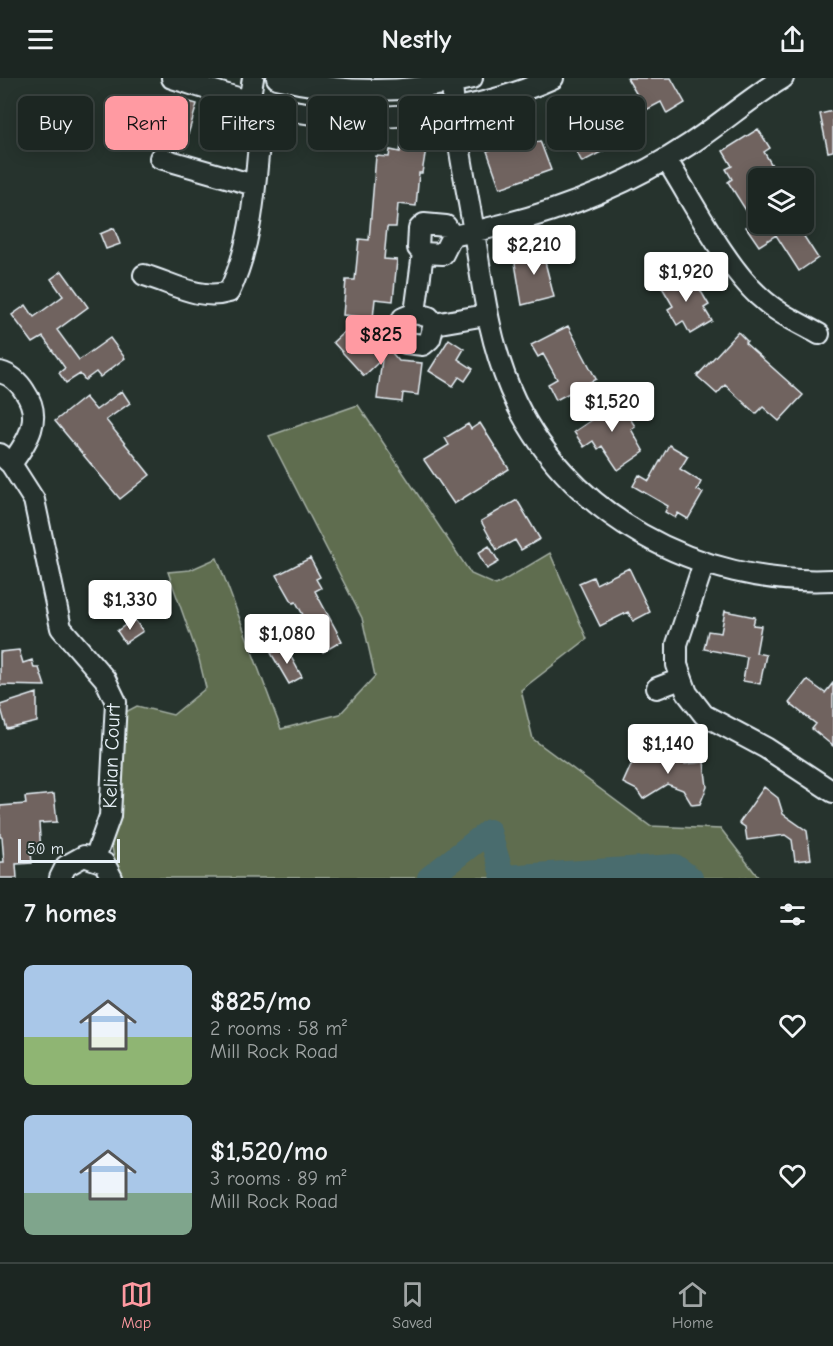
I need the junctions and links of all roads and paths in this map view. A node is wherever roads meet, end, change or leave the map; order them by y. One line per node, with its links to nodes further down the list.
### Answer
1 (172, 78): 8 (street)
2 (253, 78): 9 (street)
3 (278, 78): 7 (street); 10 (street)
4 (472, 78): 7 (street)
5 (553, 78): 12 (street)
6 (783, 78): 18 (street)
7 (452, 83): 11 (street)
8 (234, 96)
9 (259, 96)
10 (266, 96)
11 (453, 96)
12 (506, 96)
13 (296, 111): 14 (street)
14 (399, 113)
15 (257, 150): 19 (street)
16 (461, 150): 20 (street)
17 (160, 158): 19 (street)
18 (666, 159): 20 (street); 27 (street)
19 (254, 185): 23 (street)
20 (474, 232): 21 (street); 25 (street)
21 (452, 237): 22 (street); 22 (street)
22 (423, 253): 24 (street)
23 (144, 275)
24 (415, 313): 26 (street); 26 (street)
25 (486, 315): 26 (street); 30 (street)
26 (434, 324)
27 (819, 334)
28 (0, 372): 29 (street, Kelian Court)
29 (6, 459): 35 (street, Kelian Court)
30 (704, 563): 31 (street); 32 (street)
31 (833, 580)
32 (681, 679): 33 (street); 34 (street)
33 (657, 688)
34 (833, 792)
35 (95, 858): 36 (street); 37 (street)
36 (60, 878)
37 (112, 878)

